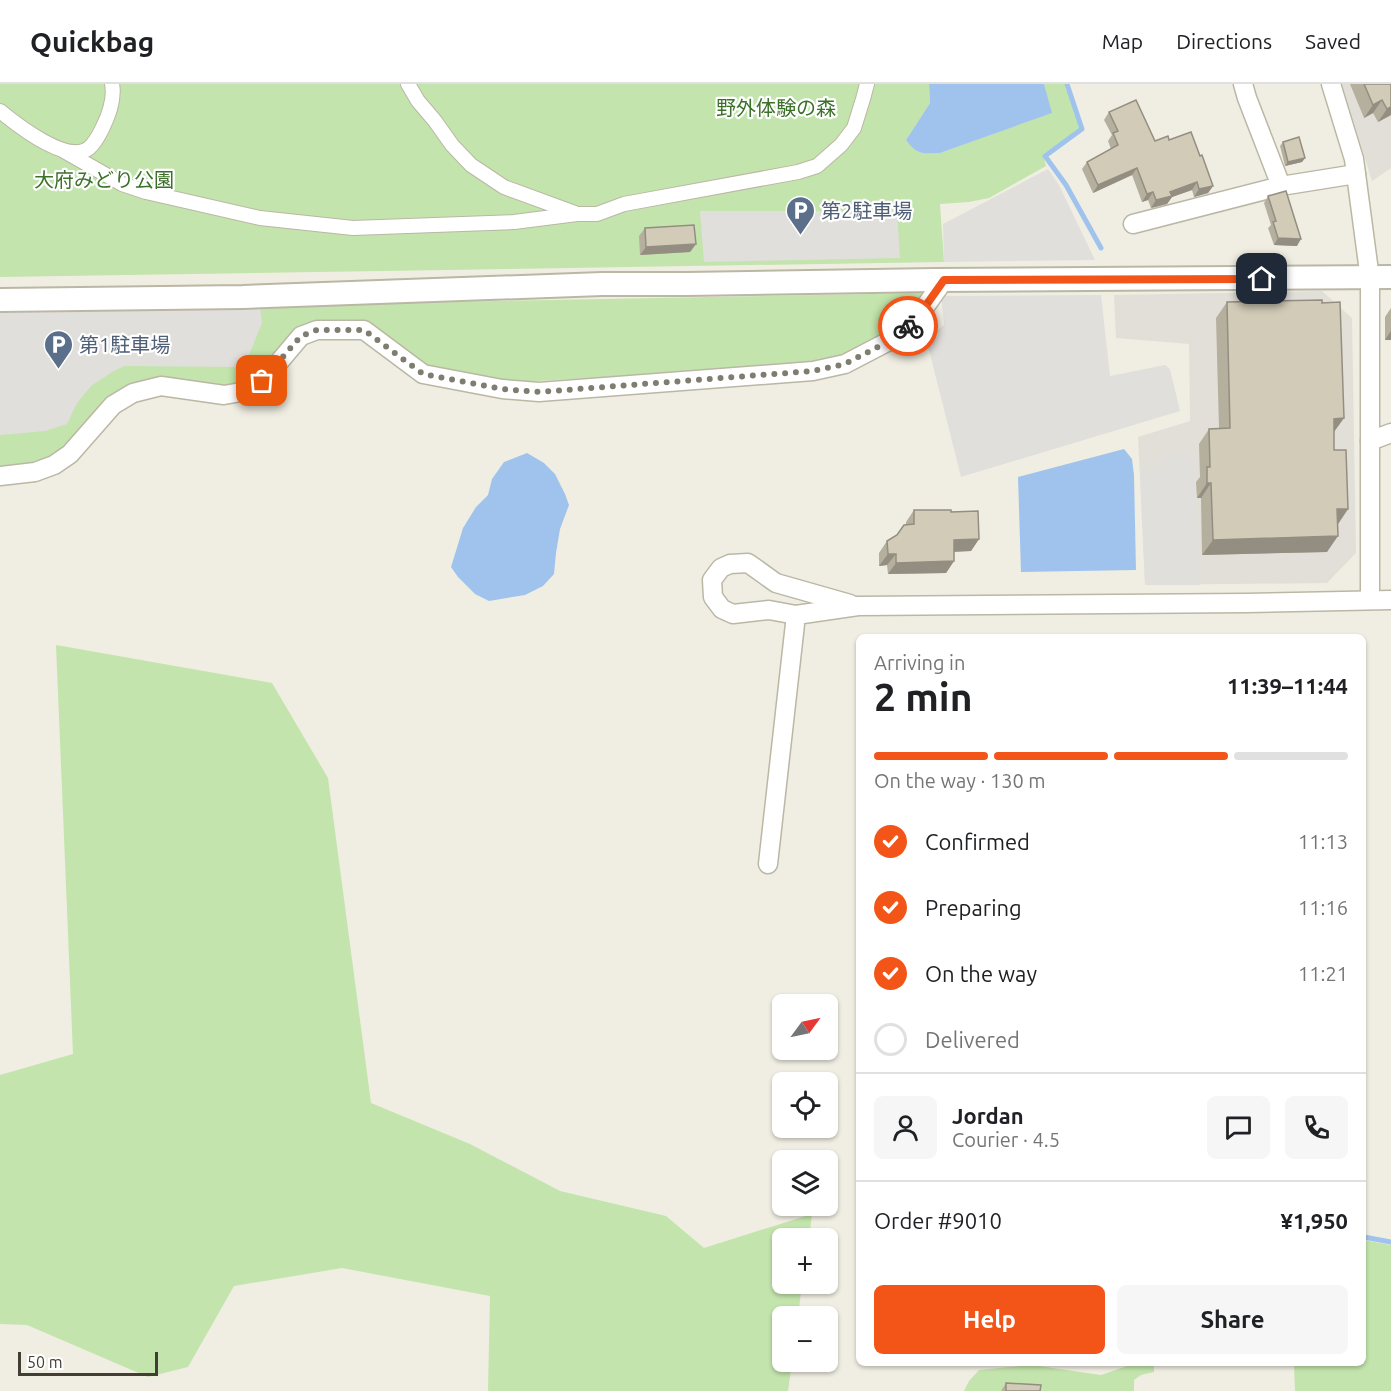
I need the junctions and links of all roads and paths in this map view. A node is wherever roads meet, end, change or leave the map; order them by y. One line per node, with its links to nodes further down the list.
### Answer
1 (112, 84): 7 (street)
2 (408, 84): 10 (street)
3 (867, 84): 10 (street)
4 (1243, 84): 9 (street)
5 (1331, 84): 8 (street)
6 (0, 111): 7 (street)
7 (64, 151): 10 (street)
8 (1356, 174): 9 (street); 12 (street)
9 (1281, 186): 11 (street)
10 (577, 214)
11 (1133, 224)
12 (1380, 278): 13 (street); 16 (street)
13 (944, 280): 14 (street); 17 (street)
14 (0, 300)
15 (1391, 433): 16 (street)
16 (1370, 441): 18 (street)
17 (0, 476)
18 (1370, 599): 19 (street); 20 (street)
19 (1391, 600)
20 (858, 606): 21 (street); 21 (street)
21 (796, 615): 22 (street)
22 (768, 864)

